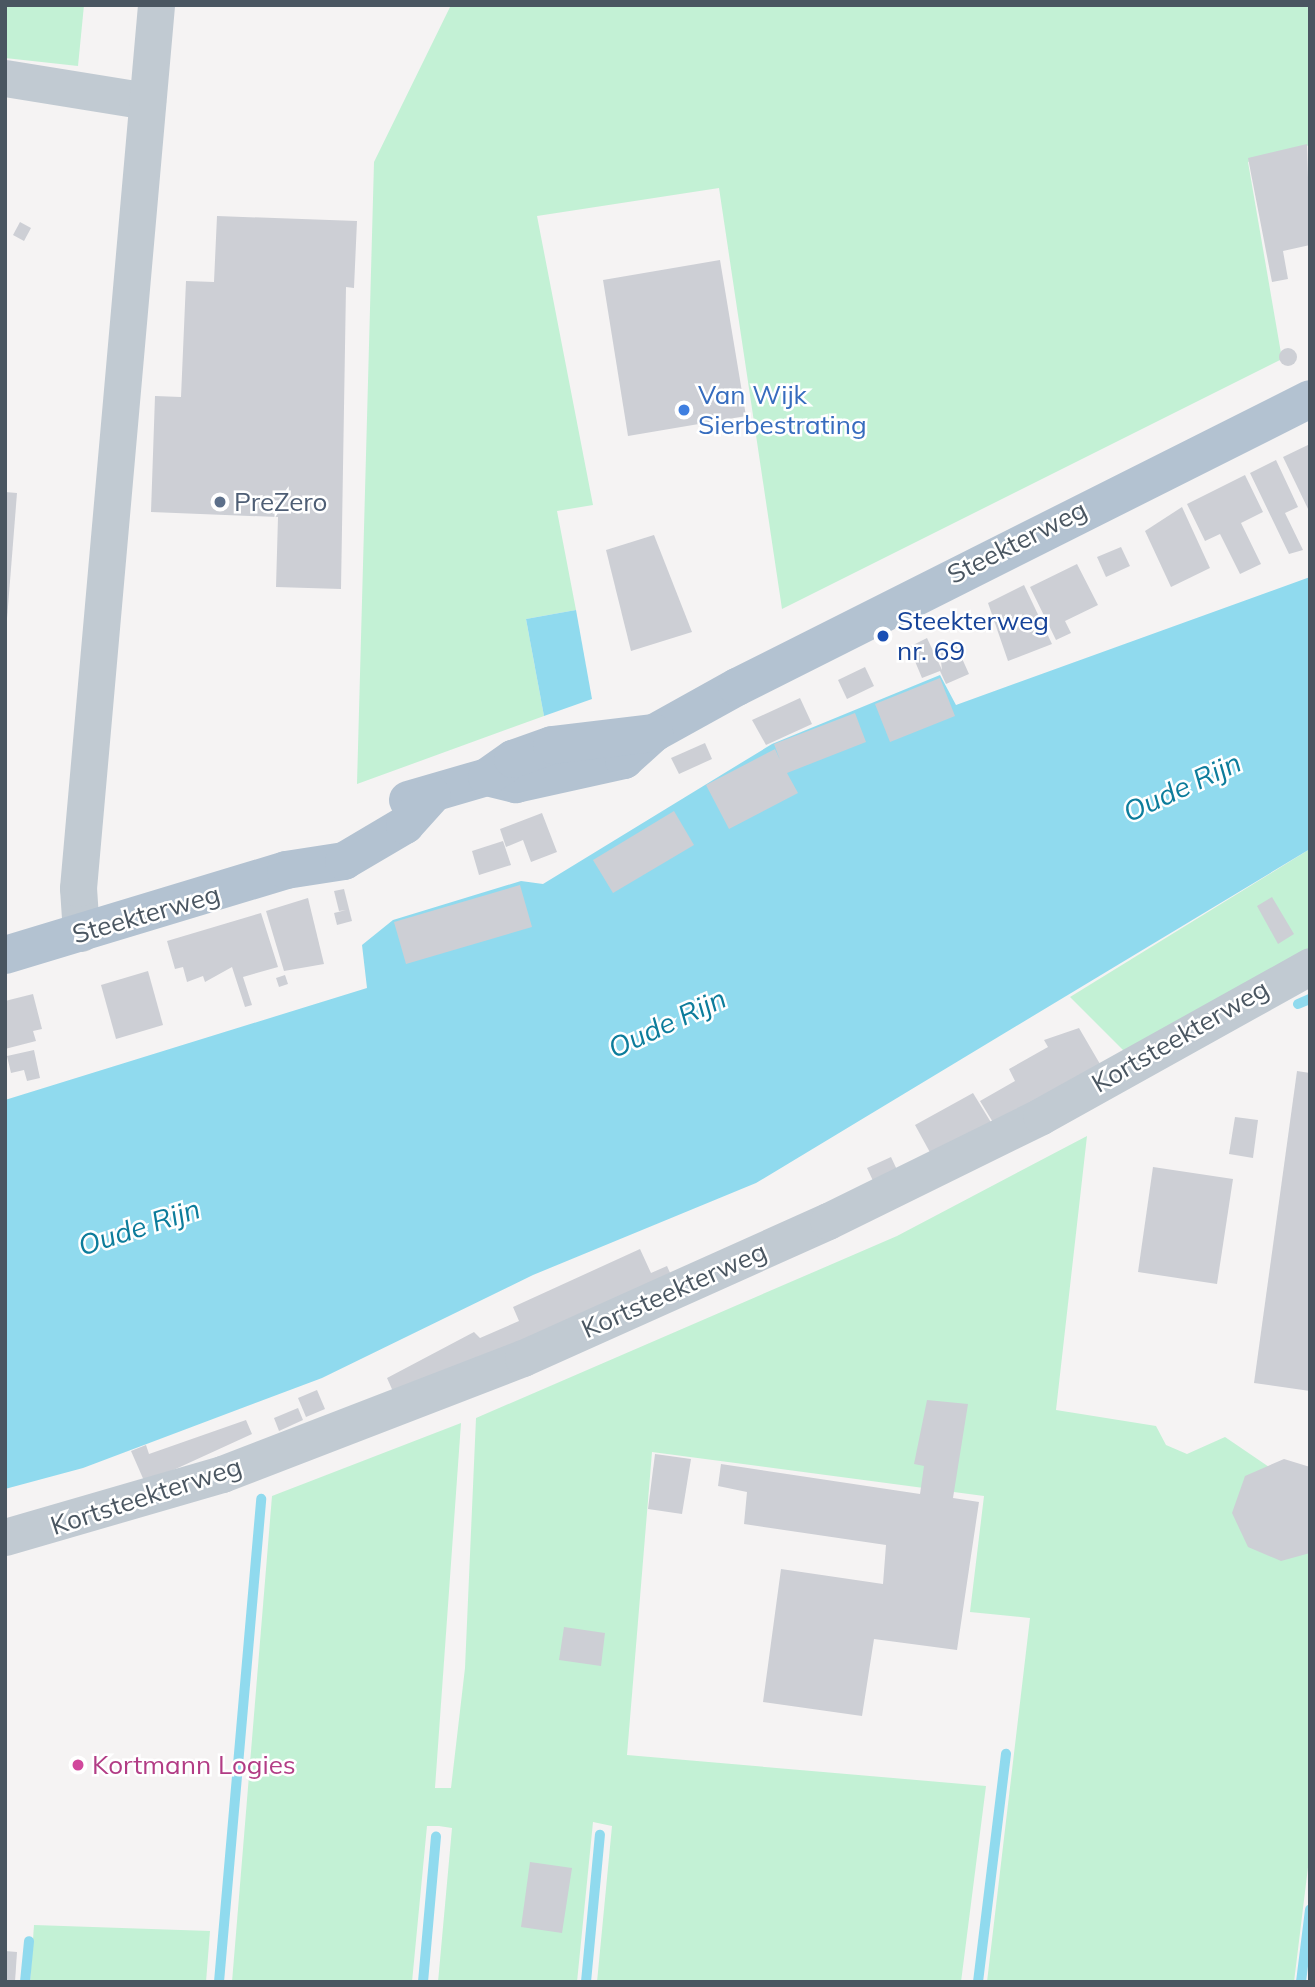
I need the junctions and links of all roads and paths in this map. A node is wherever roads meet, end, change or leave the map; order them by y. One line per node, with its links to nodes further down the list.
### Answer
1 (156, 5): 3 (street)
2 (5, 78): 3 (street)
3 (148, 101): 5 (street)
4 (1310, 398): 5 (main road, Steekterweg)
5 (81, 933): 6 (main road, Steekterweg)
6 (5, 955)
7 (1310, 965): 8 (street, Kortsteekterweg)
8 (5, 1537)

